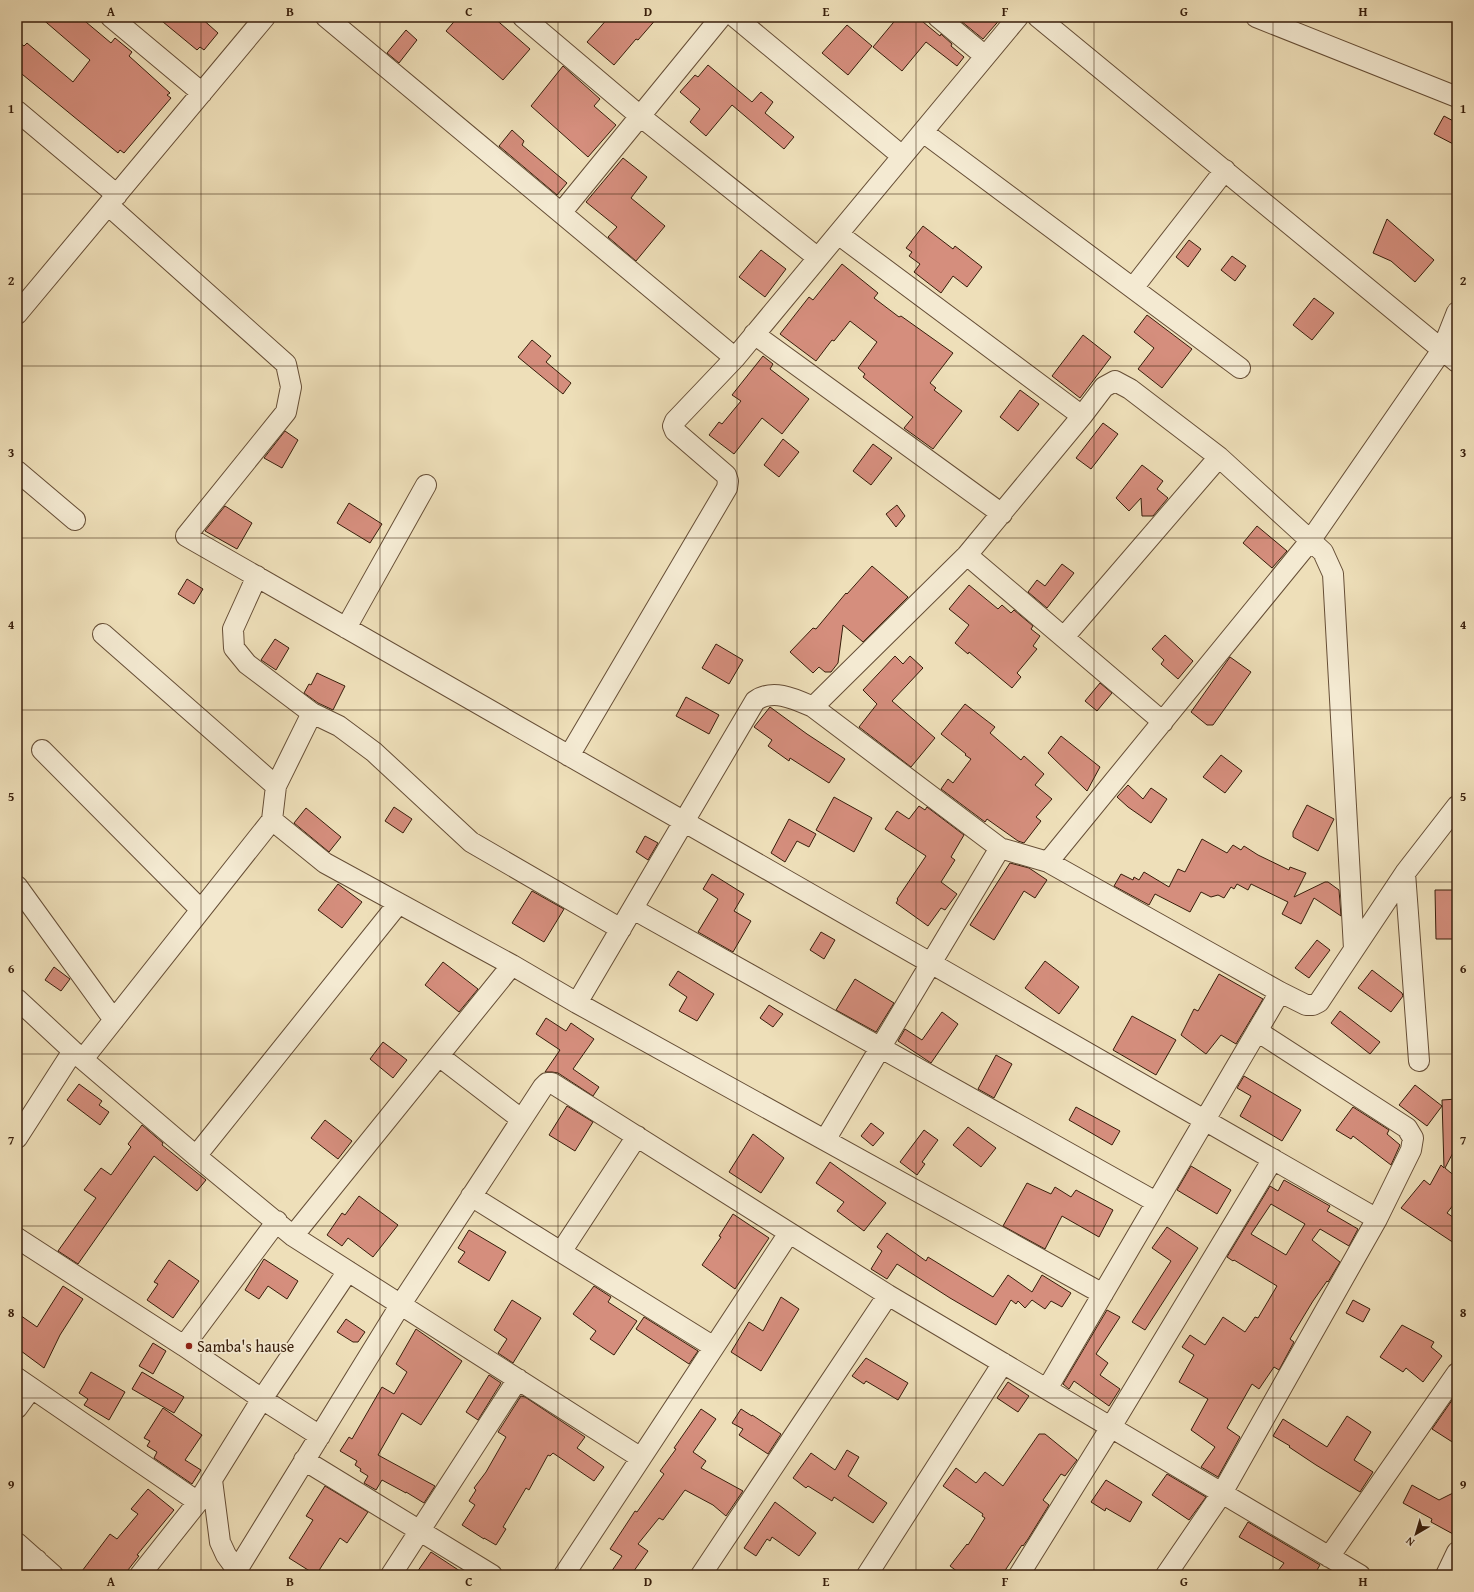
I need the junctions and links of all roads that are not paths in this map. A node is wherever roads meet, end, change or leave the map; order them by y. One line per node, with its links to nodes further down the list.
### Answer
1 (111, 17): 12 (street)
2 (265, 17): 12 (street)
3 (326, 17): 20 (street)
4 (523, 17): 15 (street)
5 (721, 17): 15 (street)
6 (735, 17): 17 (street)
7 (938, 17): 11 (street)
8 (1018, 17): 11 (street)
9 (1038, 17): 18 (street)
10 (1256, 17): 13 (street)
11 (985, 56): 16 (street)
12 (202, 93): 19 (street)
13 (1457, 97)
14 (17, 111): 19 (street)
15 (640, 116): 20 (street); 22 (street)
16 (923, 132): 17 (street); 23 (street)
17 (902, 156): 21 (street)
18 (1225, 170): 23 (street); 27 (street)
19 (113, 200): 25 (street); 38 (street)
20 (561, 213): 28 (street)
21 (838, 234): 22 (street); 30 (street)
22 (818, 258): 26 (street)
23 (1133, 288): 29 (street)
24 (1457, 312): 27 (street)
25 (17, 314)
26 (754, 334): 28 (street); 34 (street)
27 (1450, 356): 36 (street)
28 (734, 358): 46 (street)
29 (1240, 368)
30 (1082, 416): 31 (street); 34 (street)
31 (1219, 457): 36 (street); 41 (street)
32 (17, 471): 35 (street)
33 (426, 485): 39 (street)
34 (1002, 514): 37 (street)
35 (75, 520)
36 (1310, 541): 44 (street); 59 (street)
37 (967, 556): 41 (street); 42 (street)
38 (257, 576): 39 (street); 43 (street)
39 (346, 628): 46 (street)
40 (103, 634): 47 (street)
41 (1064, 637): 44 (street)
42 (813, 707): 50 (street); 51 (street)
43 (312, 713): 47 (street); 58 (street)
44 (1163, 722): 52 (street)
45 (42, 750): 57 (street)
46 (569, 756): 50 (street)
47 (276, 786): 49 (street)
48 (1457, 806): 53 (street)
49 (272, 820): 55 (street); 57 (street)
50 (685, 822): 56 (street); 60 (street)
51 (1000, 848): 52 (street); 60 (street)
52 (1048, 862): 62 (street)
53 (1405, 873): 59 (street); 70 (street)
54 (17, 886): 65 (street)
55 (398, 904): 61 (street); 76 (street)
56 (633, 909): 58 (street); 67 (street)
57 (201, 910): 65 (street)
58 (621, 929): 64 (street)
59 (1354, 950): 62 (street)
60 (931, 963): 67 (street); 72 (street)
61 (512, 965): 64 (street); 69 (street)
62 (1280, 992): 66 (street)
63 (17, 999): 68 (street)
64 (577, 1003): 75 (street)
65 (114, 1020): 68 (street)
66 (1257, 1031): 72 (street); 80 (street)
67 (880, 1048): 75 (street); 79 (street)
68 (78, 1055): 74 (street); 76 (street)
69 (439, 1056): 71 (street); 83 (street)
70 (1419, 1061)
71 (521, 1120): 73 (street); 78 (street)
72 (1205, 1120): 77 (street); 79 (street)
73 (637, 1136): 82 (street); 85 (street)
74 (17, 1138)
75 (825, 1140): 87 (street)
76 (196, 1156): 81 (street)
77 (1273, 1159): 80 (street); 99 (street)
78 (471, 1196): 85 (street); 89 (street)
79 (1156, 1202): 87 (street)
80 (1377, 1219): 104 (street)
81 (277, 1221): 83 (street); 90 (street)
82 (789, 1233): 88 (street); 91 (street)
83 (293, 1236): 86 (street)
84 (17, 1238): 90 (street)
85 (561, 1252): 91 (street)
86 (348, 1271): 89 (street); 97 (street)
87 (1102, 1294): 96 (street)
88 (888, 1295): 92 (street); 118 (street)
89 (401, 1304): 94 (street); 100 (street)
90 (184, 1346): 97 (street)
91 (714, 1347): 101 (street)
92 (1003, 1363): 96 (street); 119 (street)
93 (1457, 1373): 110 (street)
94 (518, 1379): 101 (street); 106 (street)
95 (24, 1383): 98 (street); 105 (street)
96 (1047, 1389): 99 (street)
97 (262, 1399): 100 (street); 103 (street)
98 (17, 1408)
99 (1111, 1427): 104 (street); 120 (street)
100 (320, 1436): 102 (street)
101 (641, 1458): 117 (street)
102 (304, 1460): 106 (street); 111 (street)
103 (212, 1480): 105 (street); 111 (street)
104 (1222, 1493): 110 (street); 121 (street)
105 (198, 1502): 114 (street)
106 (420, 1531): 115 (street); 116 (street)
107 (17, 1543): 109 (street)
108 (1457, 1552): 123 (street)
109 (36, 1560): 112 (street); 113 (street)
110 (1333, 1565): 122 (street)
111 (236, 1573)
112 (17, 1575)
113 (53, 1575)
114 (140, 1575)
115 (392, 1575)
116 (492, 1575)
117 (564, 1575)
118 (701, 1575)
119 (867, 1575)
120 (1019, 1575)
121 (1166, 1575)
122 (1360, 1575)
123 (1446, 1575)

